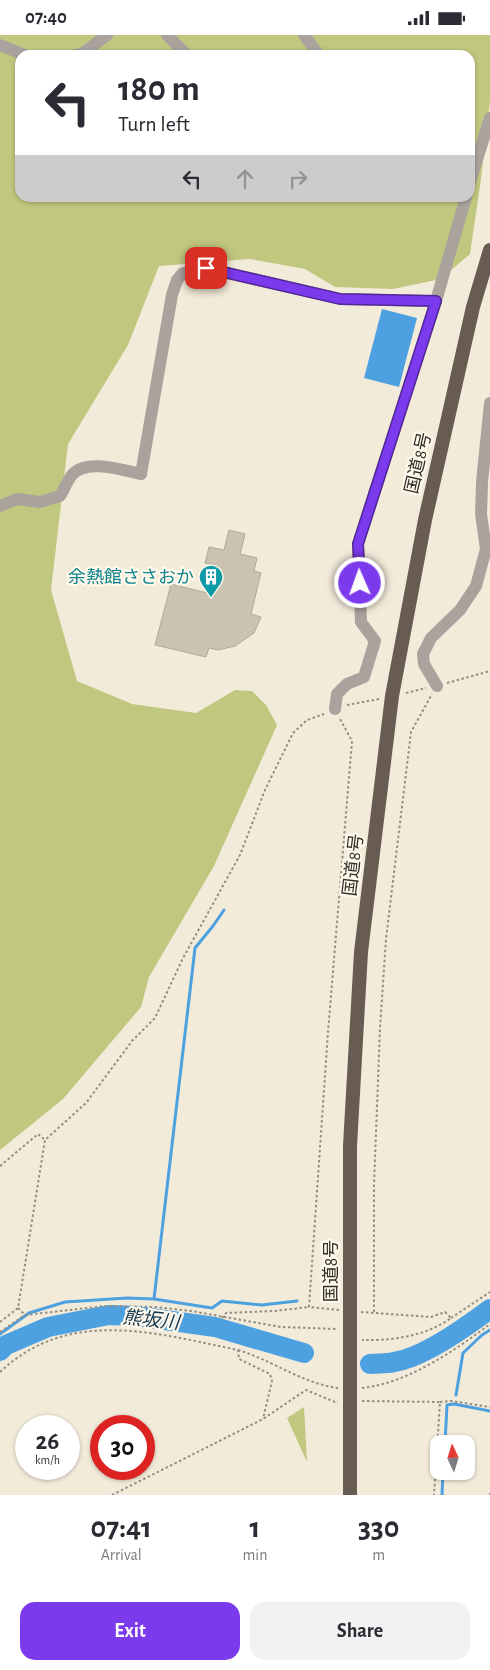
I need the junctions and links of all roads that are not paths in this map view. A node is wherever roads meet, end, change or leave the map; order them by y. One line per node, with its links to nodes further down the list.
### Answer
1 (107, 35): 5 (street)
2 (167, 35): 6 (street)
3 (304, 35): 7 (street)
4 (0, 45): 8 (street)
5 (87, 50)
6 (182, 50)
7 (314, 50)
8 (15, 51)
9 (490, 118): 10 (street)
10 (475, 166)
11 (465, 202): 13 (street)
12 (490, 250): 18 (highway, 国道8号)
13 (436, 301): 15 (street); 17 (street)
14 (490, 403): 16 (street)
15 (0, 506)
16 (437, 686)
17 (336, 709)
18 (350, 1495)

